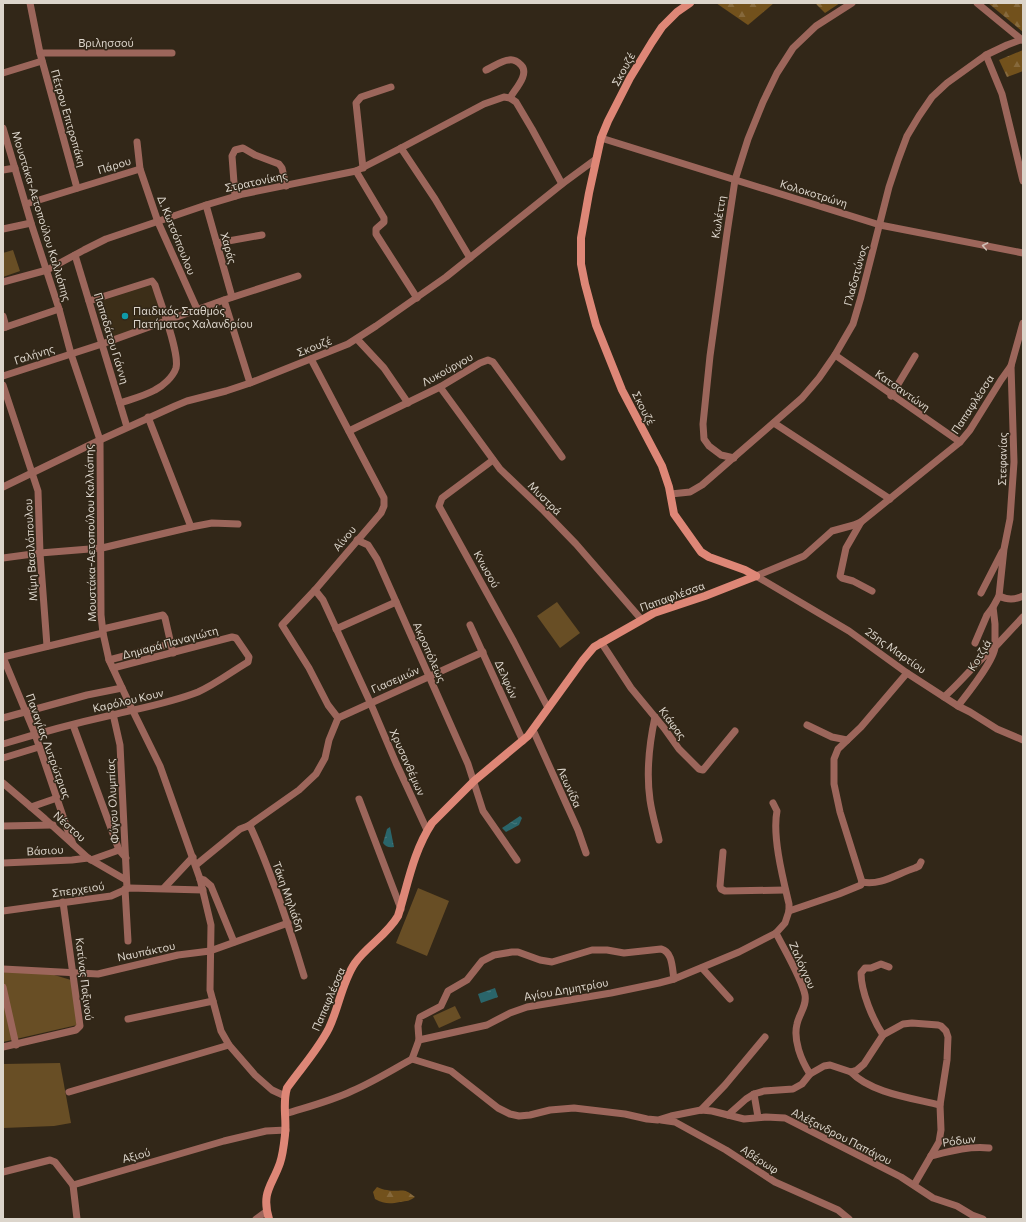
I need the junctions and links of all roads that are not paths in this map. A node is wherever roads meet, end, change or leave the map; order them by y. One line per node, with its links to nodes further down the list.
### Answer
1 (30, 3): 6 (street, Πέτρου Επιτροπάκη)
2 (690, 3): 15 (street, Σκουζέ)
3 (852, 3): 24 (street, Κωλέττη)
4 (977, 3): 5 (street)
5 (1023, 40): 8 (street, Γλαδστώνος)
6 (40, 53): 7 (street, Βριλησσού); 9 (street, Πέτρου Επιτροπάκη)
7 (172, 53)
8 (986, 55): 25 (street); 34 (street, Γλαδστώνος)
9 (42, 61): 11 (street); 28 (street, Πέτρου Επιτροπάκη)
10 (486, 70): 13 (street)
11 (3, 73)
12 (391, 88): 20 (street)
13 (510, 98): 17 (street, Στρατονίκης); 26 (street)
14 (3, 128): 19 (street, Μουστάκα-Αετοπούλου Καλλιόπης)
15 (602, 138): 18 (street, Σκουζέ); 24 (street, Κολοκοτρώνη)
16 (137, 142): 21 (street, Δ. Κωτσόπουλου)
17 (401, 148): 20 (street, Στρατονίκης); 40 (street)
18 (596, 159): 26 (street, Σκουζέ); 79 (street, Σκουζέ)
19 (15, 168): 22 (street); 30 (street, Μουστάκα-Αετοπούλου Καλλιόπης)
20 (363, 168): 23 (street, Στρατονίκης)
21 (140, 169): 28 (street, Πάρου); 32 (street, Δ. Κωτσόπουλου)
22 (3, 170)
23 (356, 171): 27 (street, Στρατονίκης); 45 (street)
24 (735, 180): 34 (street, Κολοκοτρώνη); 75 (street, Κωλέττη)
25 (1023, 181)
26 (562, 184): 40 (street, Σκουζέ)
27 (286, 186): 29 (street, Στρατονίκης); 29 (street)
28 (77, 188): 30 (street, Πάρου)
29 (235, 196): 31 (street, Στρατονίκης)
30 (26, 204): 33 (street, Μουστάκα-Αετοπούλου Καλλιόπης)
31 (206, 205): 32 (street, Στρατονίκης); 37 (street, Χαράς)
32 (158, 222): 39 (street, Στρατονίκης); 49 (street, Δ. Κωτσόπουλου)
33 (31, 223): 35 (street); 41 (street, Μουστάκα-Αετοπούλου Καλλιόπης)
34 (880, 225): 38 (street, Κολοκοτρώνη, one-way to 34); 57 (street, Γλαδστώνος)
35 (3, 229)
36 (262, 235): 37 (street)
37 (217, 243): 44 (street, Χαράς)
38 (1023, 253)
39 (75, 255): 41 (street, Στρατονίκης); 47 (street, Παπαδάτου Γιάννη)
40 (470, 258): 45 (street, Σκουζέ)
41 (47, 270): 43 (street, Στρατονίκης); 48 (street, Μουστάκα-Αετοπούλου Καλλιόπης)
42 (298, 276): 44 (street)
43 (3, 282)
44 (232, 297): 46 (street, Γαλήνης)
45 (417, 298): 54 (street, Σκουζέ)
46 (224, 300): 49 (street, Γαλήνης); 62 (street)
47 (89, 301): 51 (street); 55 (street, Παπαδάτου Γιάννη)
48 (59, 309): 53 (street); 56 (street, Μουστάκα-Αετοπούλου Καλλιόπης)
49 (197, 309): 51 (street, Γαλήνης)
50 (3, 316): 53 (street)
51 (166, 321): 55 (street, Γαλήνης); 66 (street)
52 (1023, 324): 60 (street, Στεφανίας)
53 (5, 328)
54 (358, 339): 59 (street, Σκουζέ); 67 (street)
55 (102, 344): 56 (street, Γαλήνης); 66 (street, Παπαδάτου Γιάννη)
56 (71, 354): 61 (street, Γαλήνης); 72 (street, Μουστάκα-Αετοπούλου Καλλιόπης)
57 (835, 356): 65 (street, Κατσαντώνη); 69 (street, Γλαδστώνος)
58 (915, 356): 65 (street)
59 (311, 359): 62 (street, Σκουζέ); 71 (street, Αίνου)
60 (1011, 366): 73 (street, Παπαφλέσσα); 86 (street, Στεφανίας)
61 (3, 376)
62 (250, 383): 68 (street, Σκουζέ)
63 (3, 385): 77 (street, Μίμη Βασιλόπουλου)
64 (440, 387): 67 (street, Λυκούργου); 74 (street, Λυκούργου); 76 (street, Μυστρά)
65 (891, 396): 73 (street, Κατσαντώνη)
66 (120, 402): 70 (street, Παπαδάτου Γιάννη)
67 (408, 403): 71 (street, Λυκούργου)
68 (148, 417): 70 (street, Σκουζέ); 83 (street)
69 (774, 422): 75 (street, Γλαδστώνος); 80 (street)
70 (127, 427): 72 (street, Σκουζέ)
71 (349, 431): 84 (street, Αίνου)
72 (100, 440): 77 (street, Σκουζέ); 85 (street, Μουστάκα-Αετοπούλου Καλλιόπης)
73 (960, 442): 80 (street, Παπαφλέσσα)
74 (562, 457)
75 (734, 458): 79 (street, Γλαδστώνος)
76 (493, 460): 98 (street, Μυστρά); 119 (street, Κνωσού)
77 (32, 473): 78 (street, Σκουζέ); 87 (street, Μίμη Βασιλόπουλου)
78 (3, 487)
79 (671, 494): 89 (street, Σκουζέ)
80 (890, 499): 81 (street, Παπαφλέσσα)
81 (861, 522): 89 (street, Παπαφλέσσα); 91 (street)
82 (238, 524): 83 (street)
83 (191, 527): 85 (street)
84 (357, 540): 90 (street, Αίνου); 95 (street, Ακροπόλεως)
85 (102, 548): 87 (street); 101 (street, Μουστάκα-Αετοπούλου Καλλιόπης)
86 (1004, 549): 92 (street); 93 (street, Στεφανίας)
87 (40, 553): 88 (street); 105 (street, Μίμη Βασιλόπουλου)
88 (4, 556)
89 (756, 576): 98 (street, Παπαφλέσσα); 113 (street, 25ης Μαρτίου)
90 (315, 590): 100 (street, Χρυσανθέμων); 125 (street, Αίνου)
91 (872, 591)
92 (981, 593)
93 (999, 596): 94 (street); 96 (street)
94 (1023, 596)
95 (396, 602): 100 (street); 114 (street, Ακροπόλεως)
96 (993, 607): 103 (street); 106 (street)
97 (1023, 617): 106 (street, Κοτζιά)
98 (641, 619): 102 (street, Παπαφλέσσα)
99 (470, 625): 107 (street, Δελφών)
100 (336, 629): 117 (street, Χρυσανθέμων)
101 (103, 631): 104 (street); 105 (street); 111 (street, Μουστάκα-Αετοπούλου Καλλιόπης)
102 (601, 642): 119 (street, Παπαφλέσσα); 123 (street, Κιάφας)
103 (975, 643)
104 (170, 644): 108 (street); 111 (street)
105 (47, 646): 109 (street)
106 (995, 647): 116 (street); 118 (street, Κοτζιά)
107 (483, 652): 114 (street, Γιασεμιών); 133 (street, Δελφών)
108 (173, 653): 110 (street, Δημαρά Παναγιώτη); 112 (street, Δημαρά Παναγιώτη)
109 (3, 657): 121 (street, Παναγίας Λυτρώτριας)
110 (249, 659): 120 (street, Καρόλου Κουν)
111 (109, 660): 112 (street, Μουστάκα-Αετοπούλου Καλλιόπης)
112 (113, 668): 115 (street, Μουστάκα-Αετοπούλου Καλλιόπης)
113 (907, 673): 116 (street, 25ης Μαρτίου); 131 (street)
114 (429, 676): 117 (street, Γιασεμιών); 137 (street, Ακροπόλεως)
115 (122, 688): 120 (street, Μουστάκα-Αετοπούλου Καλλιόπης); 121 (street)
116 (944, 697): 118 (street, 25ης Μαρτίου)
117 (370, 702): 125 (street, Γιασεμιών); 146 (street, Χρυσανθέμων)
118 (958, 706): 132 (street, 25ης Μαρτίου)
119 (548, 708): 128 (street, Παπαφλέσσα)
120 (133, 711): 122 (street, Καρόλου Κουν); 152 (street, Μουστάκα-Αετοπούλου Καλλιόπης)
121 (26, 712): 124 (street); 130 (street, Παναγίας Λυτρώτριας)
122 (113, 714): 126 (street, Καρόλου Κουν); 153 (street, Φύγου Ολυμπίας)
123 (655, 717): 129 (street, Κιάφας); 147 (street)
124 (3, 718)
125 (338, 718): 145 (street)
126 (73, 725): 130 (street, Καρόλου Κουν); 149 (street)
127 (807, 725): 131 (street)
128 (533, 730): 133 (street, Παπαφλέσσα); 151 (street, Λεωνίδα)
129 (735, 731)
130 (35, 734): 134 (street, Καρόλου Κουν); 135 (street, Παναγίας Λυτρώτριας)
131 (848, 740): 161 (street)
132 (1023, 740)
133 (523, 741): 137 (street, Παπαφλέσσα)
134 (3, 744)
135 (39, 747): 136 (street); 139 (street, Παναγίας Λυτρώτριας)
136 (3, 758)
137 (474, 781): 146 (street, Παπαφλέσσα); 155 (street, Ακροπόλεως)
138 (3, 783): 142 (street, Νέστου)
139 (57, 798): 142 (street); 148 (street, Παναγίας Λυτρώτριας)
140 (359, 799): 168 (street)
141 (772, 803): 165 (street)
142 (31, 807): 143 (street, Νέστου)
143 (53, 825): 144 (street); 148 (street, Νέστου)
144 (3, 826)
145 (248, 826): 158 (street); 170 (street, Τάκη Μηλιάδη)
146 (427, 830): 168 (street, Παπαφλέσσα)
147 (659, 840)
148 (73, 844): 154 (street, Νέστου)
149 (119, 850): 153 (street); 154 (street, Βάσιου)
150 (723, 852): 165 (street)
151 (586, 853)
152 (193, 857): 158 (street, Μουστάκα-Αετοπούλου Καλλιόπης); 162 (street)
153 (126, 858): 160 (street, Φύγου Ολυμπίας)
154 (90, 859): 157 (street, Βάσιου); 160 (street, Νέστου)
155 (517, 860)
156 (922, 862): 161 (street)
157 (3, 863)
158 (196, 864): 159 (street, Μουστάκα-Αετοπούλου Καλλιόπης)
159 (200, 879): 164 (street, Μουστάκα-Αετοπούλου Καλλιόπης); 173 (street)
160 (126, 880): 163 (street, Φύγου Ολυμπίας)
161 (862, 882): 169 (street)
162 (164, 888): 163 (street, Σπερχειού); 164 (street, Σπερχειού)
163 (126, 889): 166 (street, Σπερχειού); 172 (street, Φύγου Ολυμπίας)
164 (203, 890): 174 (street, Μουστάκα-Αετοπούλου Καλλιόπης)
165 (785, 890): 169 (street)
166 (63, 902): 167 (street, Σπερχειού); 178 (street, Κατίνας Παξινού)
167 (3, 910)
168 (401, 910): 196 (street, Παπαφλέσσα)
169 (789, 911): 171 (street)
170 (288, 923): 173 (street, Ναυπάκτου); 179 (street, Τάκη Μηλιάδη)
171 (776, 933): 176 (street, Αγίου Δημητρίου); 193 (street, Ζαλόγγου)
172 (128, 941)
173 (234, 942): 174 (street, Ναυπάκτου)
174 (210, 952): 178 (street, Ναυπάκτου); 183 (street, Μουστάκα-Αετοπούλου Καλλιόπης)
175 (889, 967): 185 (street)
176 (702, 968): 180 (street, Αγίου Δημητρίου); 182 (street)
177 (3, 969): 178 (street, Ναυπάκτου)
178 (74, 973): 188 (street, Κατίνας Παξινού)
179 (304, 976)
180 (674, 978): 187 (street, Αγίου Δημητρίου); 187 (street)
181 (3, 987): 188 (street)
182 (730, 999)
183 (213, 1001): 184 (street); 189 (street, Μουστάκα-Αετοπούλου Καλλιόπης)
184 (128, 1019)
185 (883, 1035): 192 (street); 197 (street)
186 (766, 1037): 198 (street)
187 (419, 1040): 191 (street)
188 (16, 1045): 190 (street, Κατίνας Παξινού)
189 (230, 1045): 194 (street); 196 (street, Μουστάκα-Αετοπούλου Καλλιόπης)
190 (3, 1047)
191 (412, 1059): 199 (street); 202 (street, Αλέξανδρου Παπάγου)
192 (851, 1072): 193 (street); 197 (street)
193 (810, 1074): 195 (street)
194 (69, 1092)
195 (754, 1094): 200 (street); 201 (street)
196 (285, 1096): 199 (street, Παπαφλέσσα)
197 (940, 1105): 205 (street)
198 (701, 1110): 200 (street, Αλέξανδρου Παπάγου); 202 (street, Αλέξανδρου Παπάγου)
199 (285, 1114): 203 (street, Παπαφλέσσα)
200 (728, 1115): 201 (street, Αλέξανδρου Παπάγου)
201 (758, 1117): 208 (street, Αλέξανδρου Παπάγου)
202 (658, 1120): 212 (street, Αβέρωφ)
203 (286, 1130): 207 (street, Αξιού); 209 (street, Παπαφλέσσα)
204 (989, 1148): 205 (street, Ρόδων)
205 (931, 1156): 208 (street)
206 (3, 1172): 207 (street)
207 (73, 1184): 210 (street)
208 (914, 1186): 213 (street, Αλέξανδρου Παπάγου)
209 (268, 1215): 211 (street)
210 (77, 1219)
211 (256, 1219)
212 (849, 1219)
213 (983, 1219)

